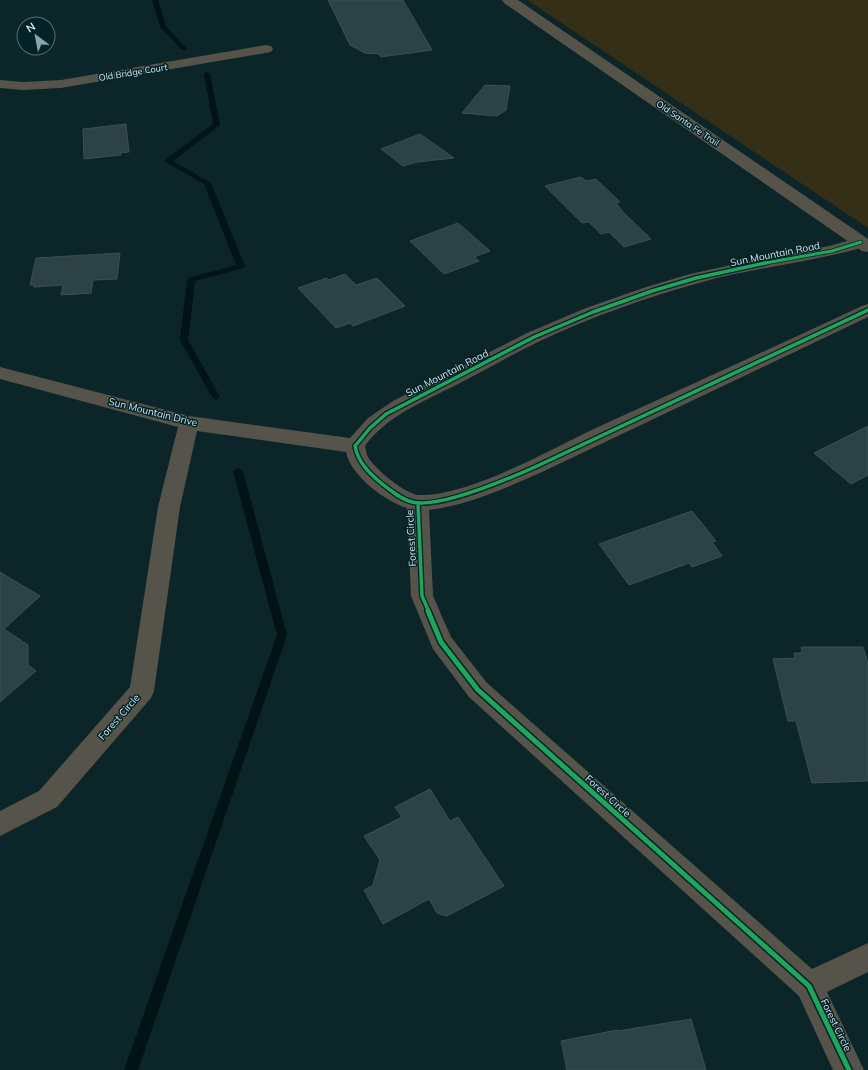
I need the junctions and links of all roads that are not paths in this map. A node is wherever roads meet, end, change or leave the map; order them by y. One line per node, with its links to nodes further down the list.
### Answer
1 (509, 0): 4 (street, Old Santa Fe Trail)
2 (266, 49): 3 (street, Old Bridge Court)
3 (0, 84)
4 (864, 244): 8 (street, Sun Mountain Road)
5 (868, 310): 9 (street)
6 (0, 373): 7 (street, Sun Mountain Drive)
7 (189, 423): 8 (street, Sun Mountain Drive); 10 (street, Forest Circle)
8 (355, 446): 9 (street)
9 (418, 504): 12 (street, Forest Circle)
10 (0, 824)
11 (868, 957): 12 (street)
12 (809, 986): 13 (street, Forest Circle)
13 (849, 1070)

